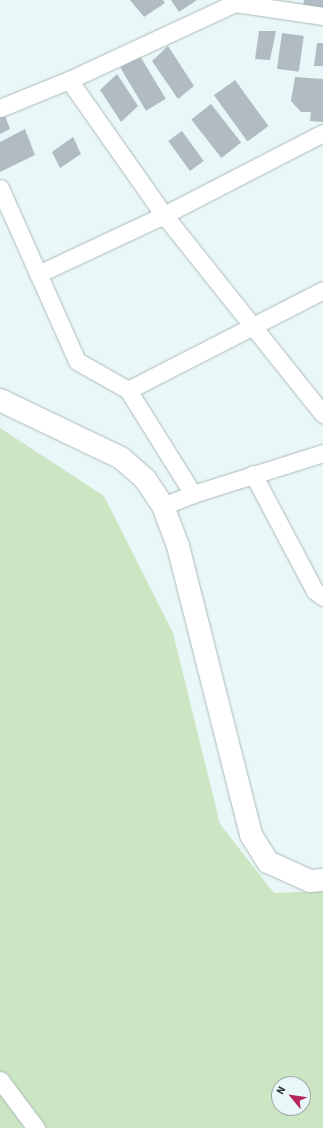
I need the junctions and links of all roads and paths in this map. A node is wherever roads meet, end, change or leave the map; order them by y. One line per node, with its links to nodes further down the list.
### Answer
1 (245, 2): 2 (street); 3 (street)
2 (323, 16)
3 (69, 80): 4 (street); 7 (street)
4 (0, 108)
5 (323, 133): 7 (street)
6 (0, 188): 8 (street)
7 (164, 215): 8 (street); 10 (street)
8 (38, 274): 11 (street)
9 (323, 290): 10 (street)
10 (252, 325): 11 (street); 13 (street)
11 (128, 390): 16 (street)
12 (0, 400): 17 (street)
13 (323, 414)
14 (323, 453): 15 (street)
15 (253, 474): 16 (street); 18 (street)
16 (193, 494): 17 (street)
17 (163, 506): 19 (street)
18 (323, 597)
19 (323, 880)
20 (0, 1080): 21 (street)
21 (36, 1128)

